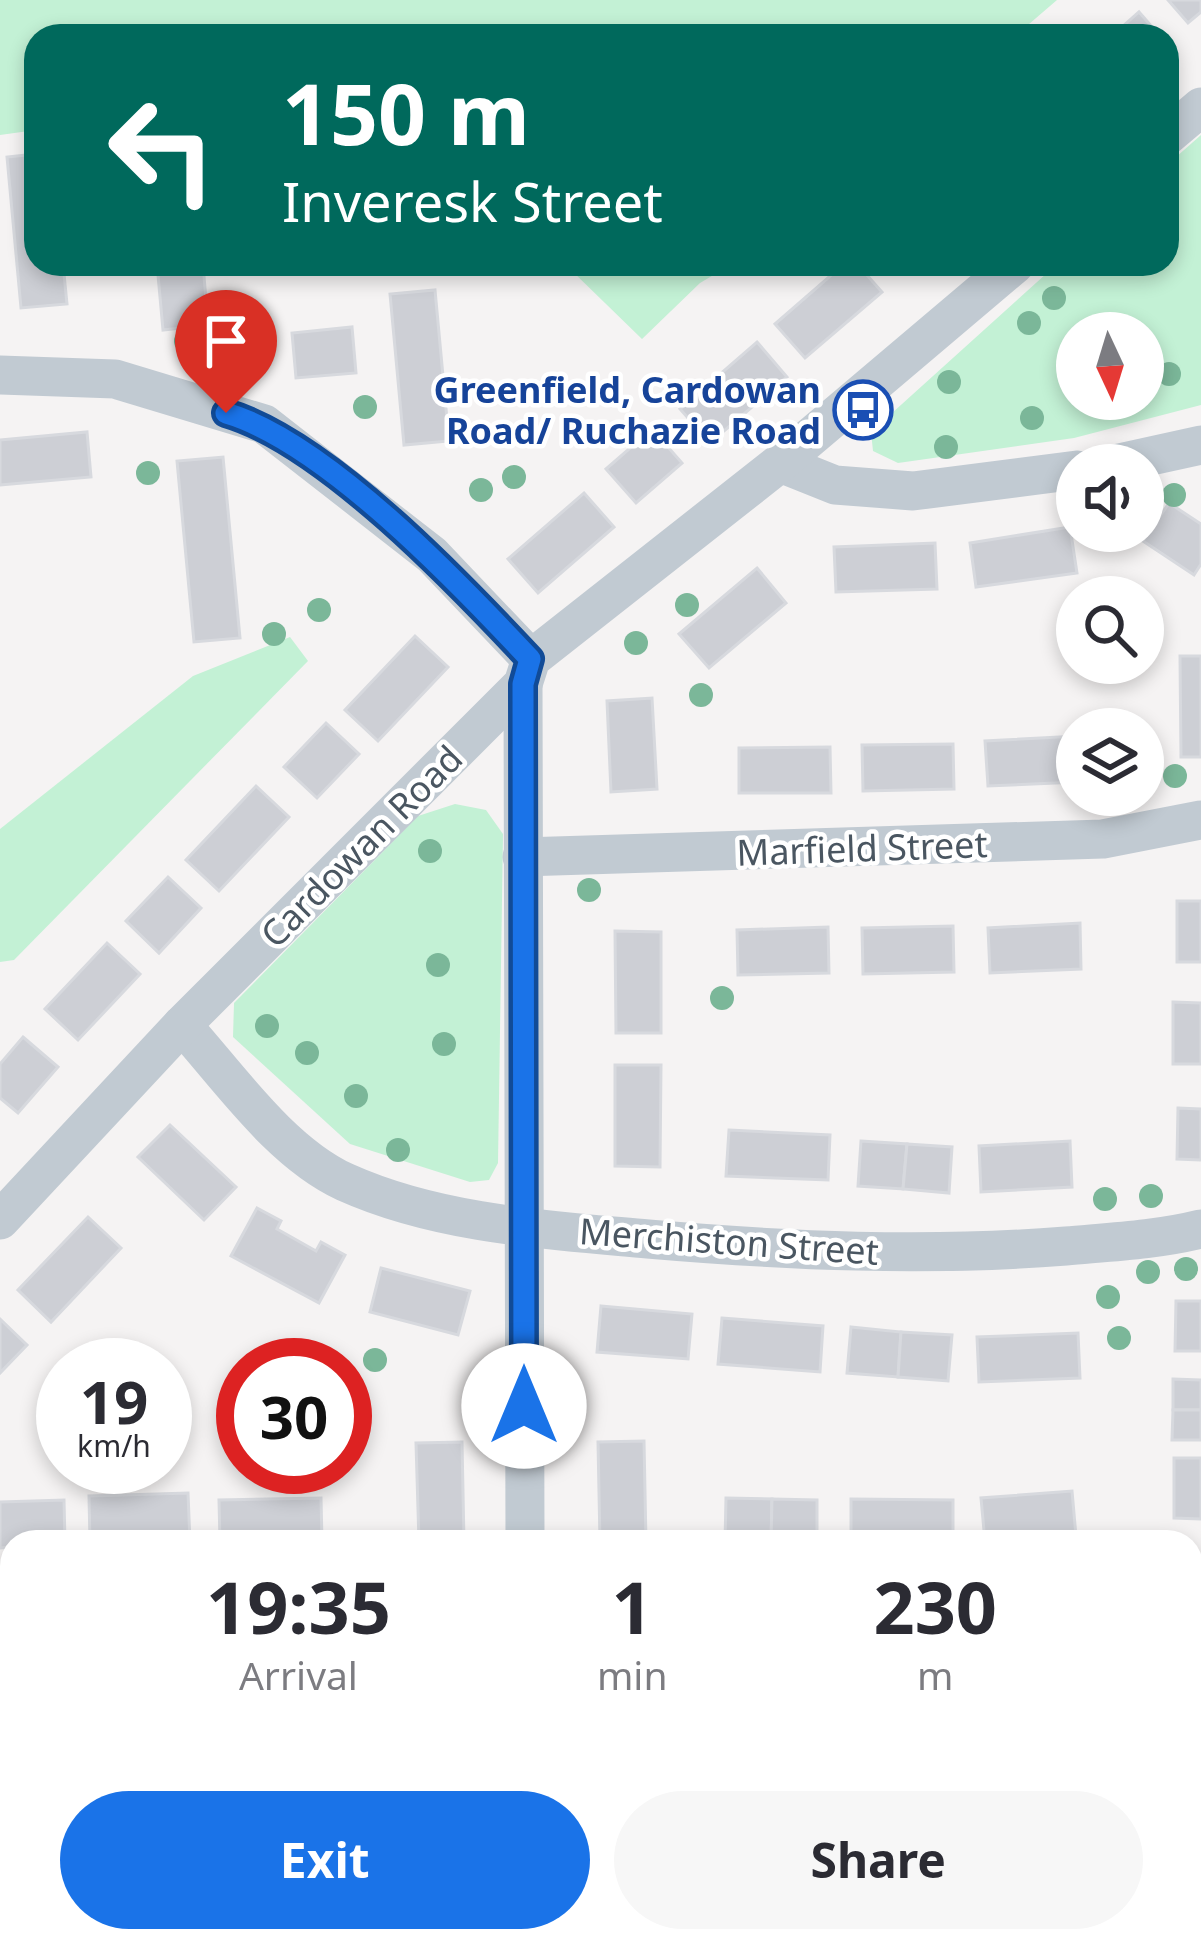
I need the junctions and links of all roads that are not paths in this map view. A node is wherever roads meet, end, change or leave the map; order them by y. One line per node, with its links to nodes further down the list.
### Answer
1 (1001, 276): 5 (street, Cardowan Road)
2 (0, 374): 7 (street)
3 (1201, 445): 4 (street)
4 (1164, 453)
5 (779, 463): 6 (street); 7 (street, Cardowan Road)
6 (1056, 473)
7 (526, 672): 9 (street); 10 (street, Cardowan Road)
8 (1201, 820): 9 (street, Marfield Street)
9 (522, 856): 12 (street)
10 (182, 1025): 11 (street, Cardowan Road); 12 (street, Merchiston Street)
11 (0, 1220)
12 (524, 1225): 13 (street, Merchiston Street); 14 (street)
13 (1201, 1229)
14 (525, 1530)

